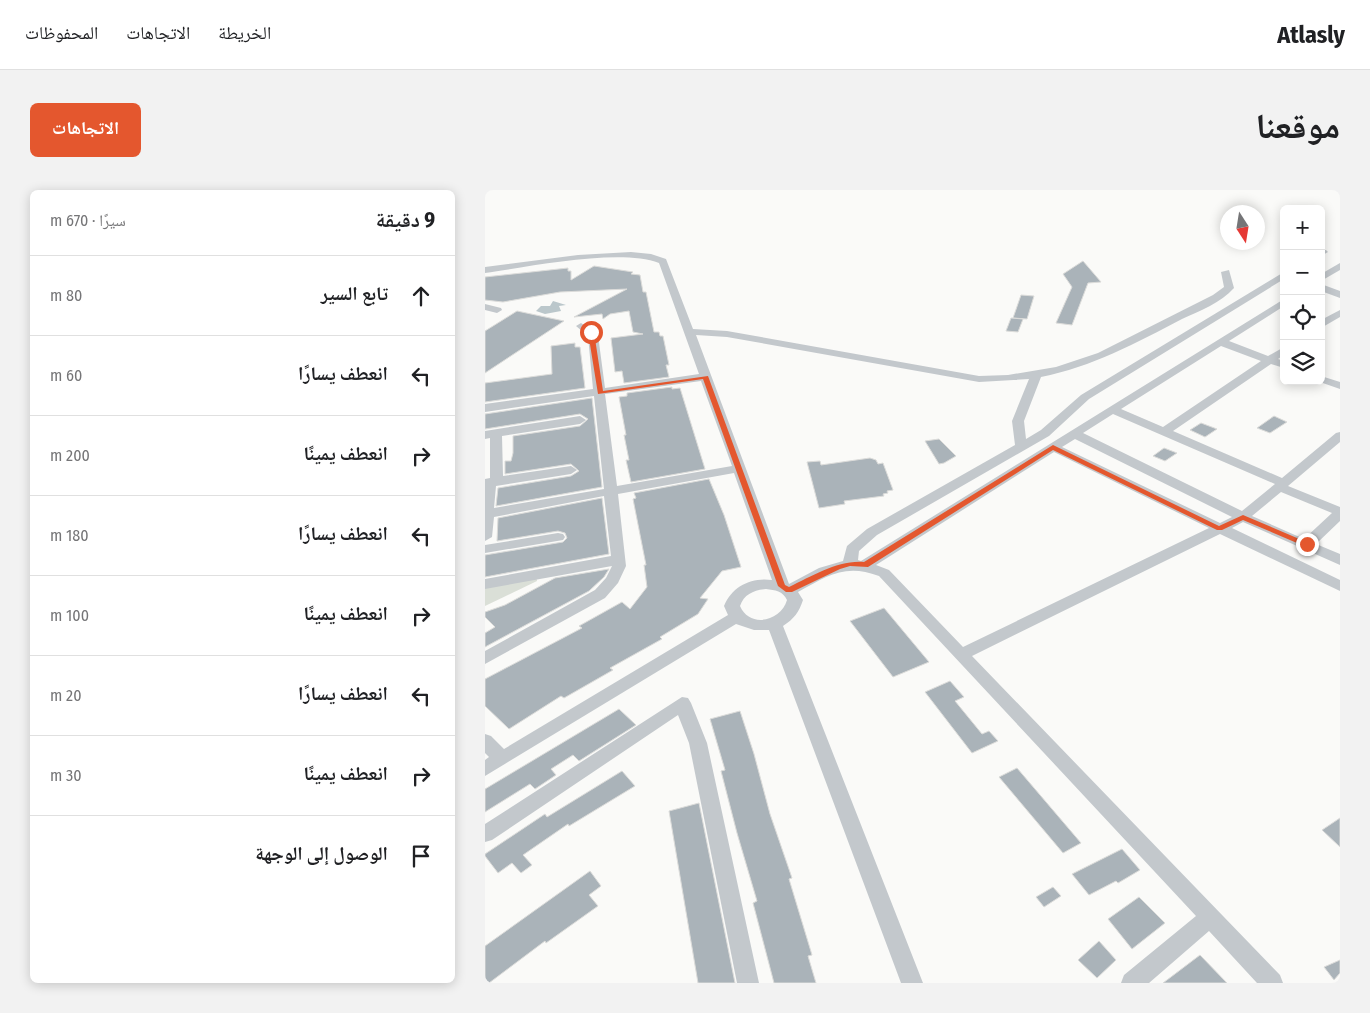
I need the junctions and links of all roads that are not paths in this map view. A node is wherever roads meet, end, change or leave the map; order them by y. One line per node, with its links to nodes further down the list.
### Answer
1 (1339, 267): 4 (street)
2 (485, 270): 14 (street)
3 (1226, 272): 19 (street)
4 (1325, 276)
5 (1280, 278): 31 (street)
6 (1325, 289): 7 (street)
7 (1340, 296)
8 (1280, 304): 15 (street)
9 (485, 307): 10 (street)
10 (497, 310)
11 (1340, 314): 12 (street)
12 (1325, 323)
13 (581, 326): 23 (street)
14 (689, 332): 19 (street); 20 (street)
15 (1220, 342): 17 (street); 25 (street)
16 (1280, 352): 17 (street)
17 (1268, 360): 18 (street); 27 (street)
18 (1280, 364)
19 (1036, 376): 31 (street)
20 (705, 377): 23 (street); 33 (street)
21 (1325, 380): 22 (street)
22 (1340, 386)
23 (601, 393): 24 (street); 37 (street)
24 (485, 408)
25 (1113, 410): 27 (street); 29 (street)
26 (580, 420): 28 (street)
27 (1164, 432): 36 (street)
28 (490, 434): 35 (street)
29 (1075, 434): 32 (street); 40 (street)
30 (1340, 436): 36 (street)
31 (1021, 445): 48 (street)
32 (1053, 447): 41 (street); 48 (street)
33 (740, 468): 37 (street); 51 (street)
34 (571, 470): 35 (street)
35 (491, 482): 39 (street)
36 (1281, 485): 38 (street); 40 (street)
37 (611, 492): 39 (street); 46 (street)
38 (1340, 512): 44 (street)
39 (487, 514): 42 (street)
40 (1243, 517): 41 (street); 44 (street)
41 (1219, 528): 50 (street); 54 (street)
42 (485, 537)
43 (558, 537): 45 (street)
44 (1307, 544): 47 (street)
45 (485, 549)
46 (619, 559): 49 (street); 55 (street)
47 (1340, 560)
48 (858, 564): 51 (street); 54 (street)
49 (485, 584)
50 (1340, 586)
51 (785, 588): 52 (street); 53 (street)
52 (737, 617): 53 (street); 57 (street)
53 (774, 623): 62 (street)
54 (962, 654): 60 (street)
55 (485, 658)
56 (485, 741): 57 (street)
57 (502, 759): 58 (street)
58 (485, 769)
59 (485, 834): 61 (street)
60 (1210, 917): 63 (street); 64 (street)
61 (748, 983)
62 (912, 983)
63 (1132, 983)
64 (1272, 983)

